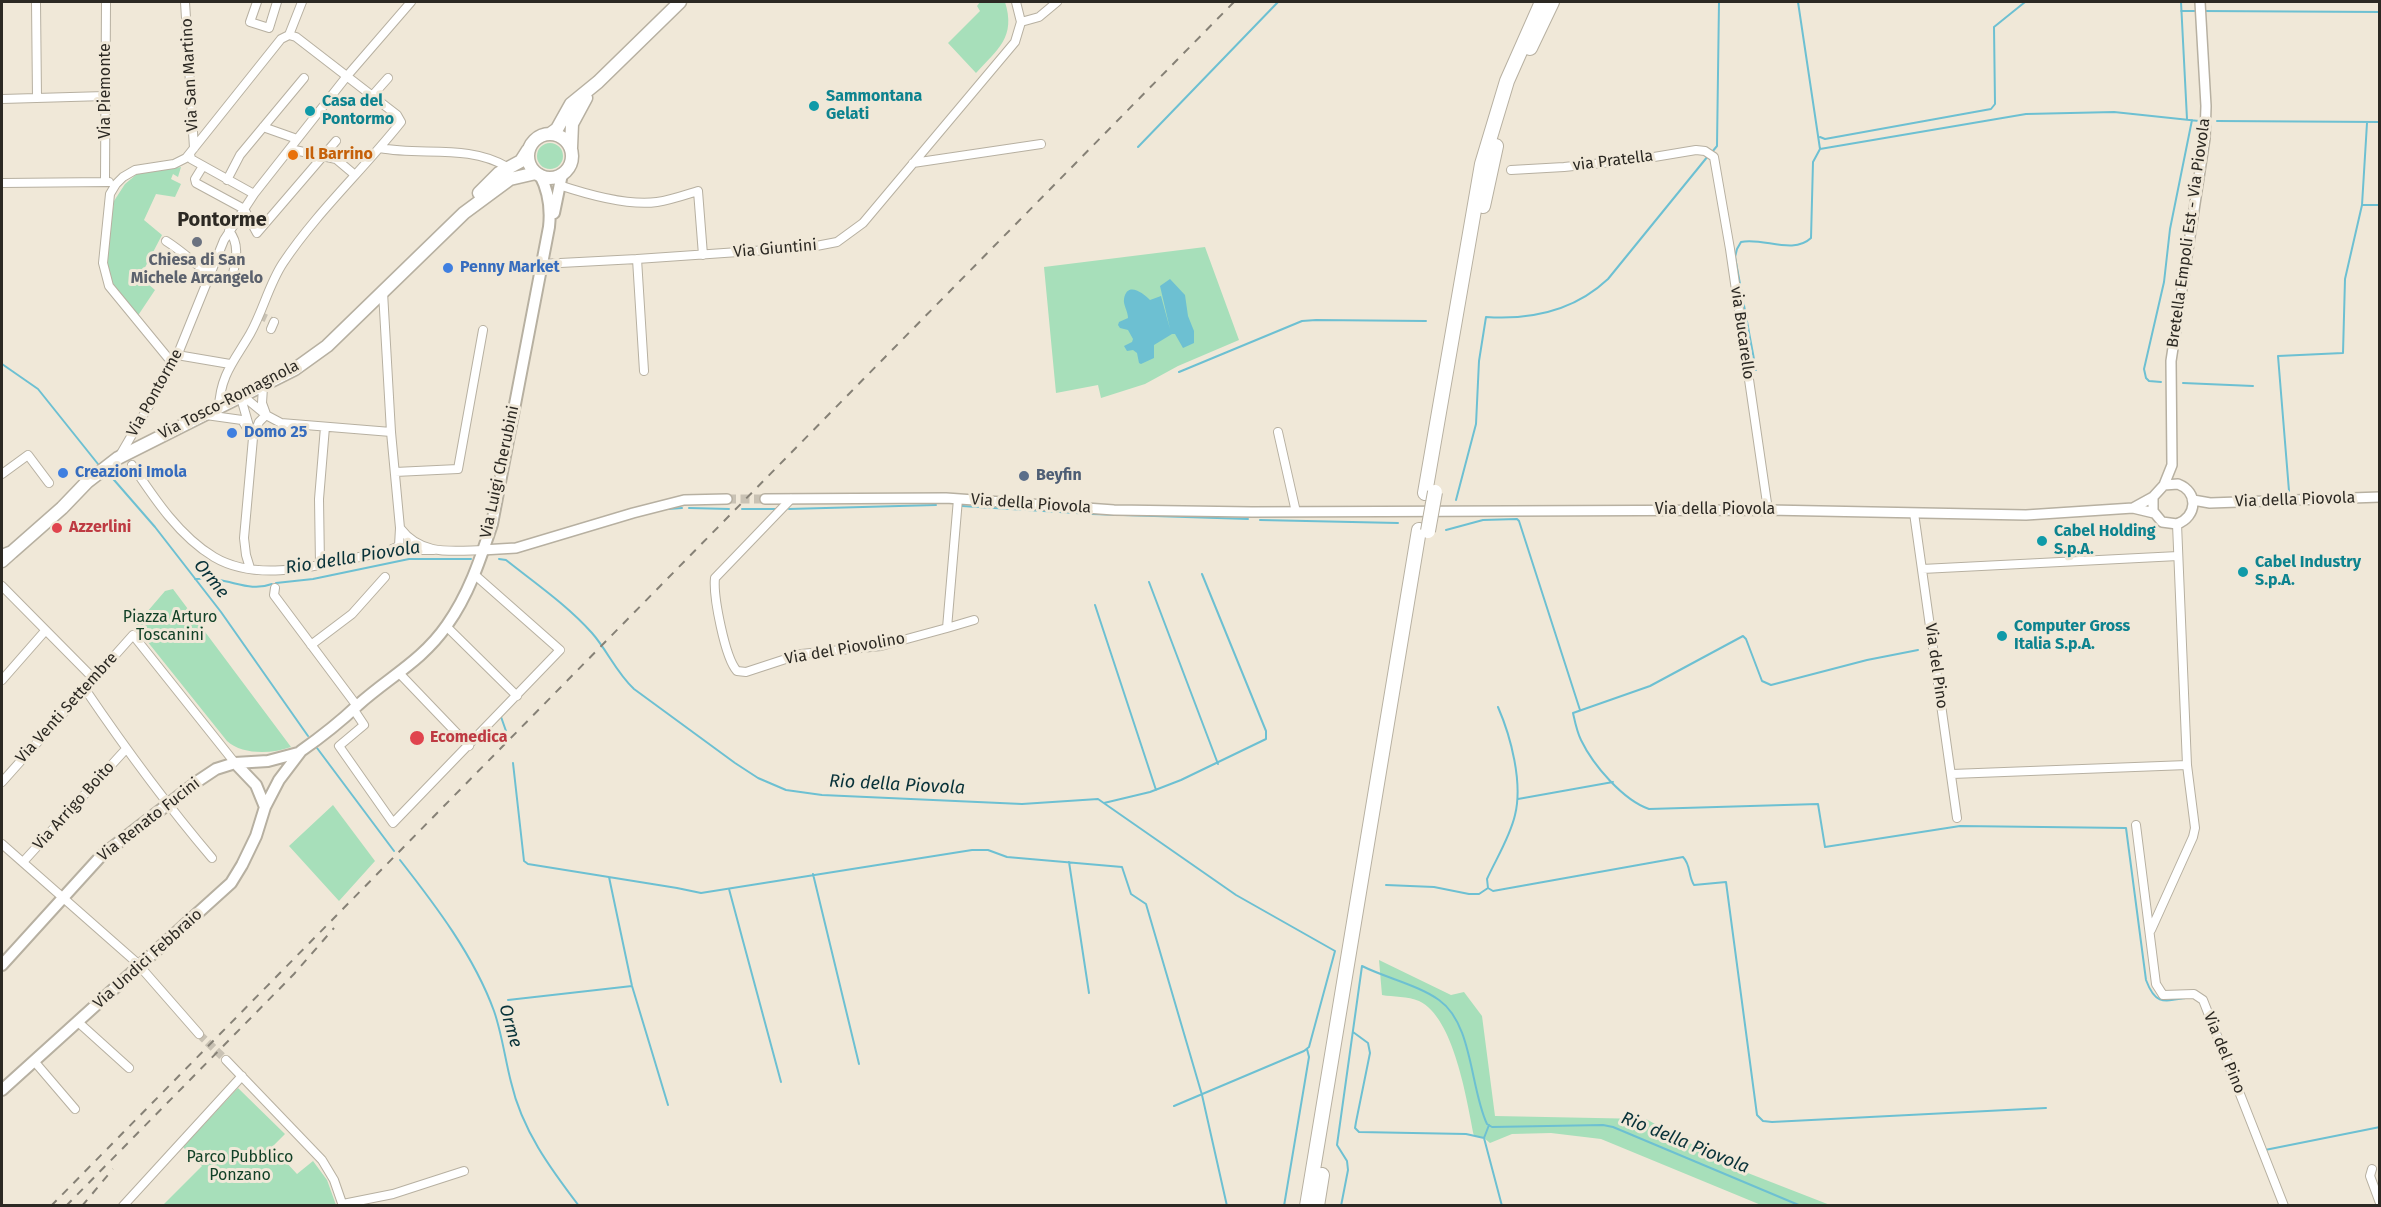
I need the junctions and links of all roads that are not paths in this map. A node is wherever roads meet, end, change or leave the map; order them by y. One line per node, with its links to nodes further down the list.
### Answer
1 (36, 2): 22 (street)
2 (106, 2): 20 (street, Via Piemonte)
3 (185, 2): 33 (street, Via San Martino)
4 (257, 2): 5 (street)
5 (277, 2)
6 (302, 2): 15 (street)
7 (411, 2): 16 (street, Via Pontorme)
8 (680, 2): 19 (main road)
9 (1016, 2): 14 (street)
10 (1057, 2): 14 (street)
11 (1542, 2): 82 (highway)
12 (1552, 2): 82 (highway)
13 (2200, 2): 76 (street, Bretella Empoli Est - Via Piovola)
14 (1021, 22): 37 (street, Via Giuntini)
15 (289, 35): 16 (street); 33 (street)
16 (347, 76): 21 (street); 26 (street, Via Pontorme)
17 (304, 78): 24 (street)
18 (388, 78): 21 (street)
19 (598, 82): 25 (main road); 32 (main road)
20 (105, 96): 22 (street); 45 (street, Via Piemonte)
21 (372, 96): 30 (street)
22 (37, 98): 23 (street)
23 (2, 99)
24 (263, 127): 26 (street); 44 (street)
25 (550, 134): 31 (main road); 32 (main road)
26 (297, 139): 29 (street, Via Pontorme)
27 (336, 141): 34 (street)
28 (1041, 144): 37 (street)
29 (290, 148): 34 (street); 48 (street, Via Pontorme)
30 (380, 148): 38 (street); 42 (street)
31 (530, 148): 38 (main road, Via Tosco-Romagnola); 41 (main road)
32 (571, 149): 43 (main road)
33 (192, 151): 36 (street); 39 (street)
34 (324, 155): 42 (street); 49 (street)
35 (1714, 157): 40 (street, via Pratella); 92 (street, via Bucarello)
36 (181, 162): 39 (street); 47 (street)
37 (914, 163): 54 (street, Via Giuntini)
38 (507, 167): 50 (main road, Via Tosco-Romagnola)
39 (201, 168): 44 (street); 49 (street)
40 (1511, 170)
41 (538, 174): 43 (main road); 50 (main road, Via Tosco-Romagnola); 51 (main road, Via Luigi Cherubini)
42 (355, 175): 63 (street)
43 (561, 179): 51 (main road, Via Luigi Cherubini); 54 (street)
44 (226, 180): 48 (street)
45 (105, 181): 46 (street); 47 (street)
46 (2, 183)
47 (116, 184): 62 (street)
48 (254, 194): 49 (street, Via Pontorme)
49 (244, 209): 52 (street, Via Pontorme)
50 (464, 213): 59 (main road, Via Tosco-Romagnola)
51 (549, 227): 56 (main road, Via Luigi Cherubini)
52 (230, 231): 57 (street, Via Pontorme); 58 (street)
53 (166, 241): 57 (street)
54 (703, 255): 55 (street, Via Giuntini)
55 (637, 259): 56 (street, Via Giuntini); 64 (street)
56 (541, 264): 101 (main road, Via Luigi Cherubini)
57 (209, 274): 61 (street, Via Pontorme)
58 (232, 279)
59 (383, 292): 65 (main road, Via Tosco-Romagnola); 71 (street)
60 (483, 330): 77 (street)
61 (177, 356): 62 (street, Via Pontorme); 63 (street)
62 (173, 364): 74 (street, Via Pontorme)
63 (230, 364): 67 (street)
64 (645, 371)
65 (263, 387): 66 (main road, Via Tosco-Romagnola); 69 (street)
66 (242, 397): 67 (main road, Via Tosco-Romagnola); 69 (street); 73 (street)
67 (219, 408): 68 (main road, Via Tosco-Romagnola)
68 (206, 415): 73 (street); 74 (main road, Via Tosco-Romagnola)
69 (266, 415): 70 (street); 73 (street)
70 (325, 427): 71 (street); 106 (street)
71 (391, 432): 77 (street)
72 (1278, 432): 93 (street)
73 (253, 438): 107 (street)
74 (118, 458): 103 (main road, Via Tosco-Romagnola)
75 (132, 465): 107 (street)
76 (2172, 465): 80 (street); 81 (street)
77 (395, 472): 98 (street)
78 (2, 474): 79 (street)
79 (50, 483)
80 (2164, 485): 81 (street); 83 (street)
81 (2183, 486): 89 (street)
82 (1430, 493): 99 (highway)
83 (2153, 497): 91 (street); 96 (street)
84 (2379, 498): 90 (street, Via della Piovola)
85 (727, 499): 101 (street)
86 (765, 499): 87 (street, Via della Piovola)
87 (791, 499): 88 (street, Via della Piovola); 115 (street, Via del Piovolino)
88 (958, 499): 93 (street, Via della Piovola); 115 (street)
89 (2193, 501): 90 (street, Via della Piovola); 94 (street)
90 (2210, 503): 94 (street)
91 (2133, 508): 95 (street, Via della Piovola); 96 (street)
92 (1768, 510): 93 (street, Via della Piovola); 95 (street, Via della Piovola)
93 (1296, 512)
94 (2192, 512): 97 (street)
95 (1914, 513): 108 (street, Via del Pino)
96 (2154, 513): 97 (street)
97 (2177, 524): 104 (street)
98 (400, 528): 100 (street); 102 (street)
99 (1423, 530): 155 (highway); 156 (highway)
100 (434, 550): 101 (street); 102 (street)
101 (482, 550): 109 (main road, Via Luigi Cherubini)
102 (387, 551): 106 (street)
103 (7, 554): 105 (main road, Via Tosco-Romagnola)
104 (2178, 556): 108 (street); 128 (street)
105 (2, 561)
106 (320, 565): 107 (street)
107 (250, 568)
108 (1922, 569): 129 (street, Via del Pino)
109 (475, 574): 114 (main road, Via Luigi Cherubini); 122 (street)
110 (385, 577): 117 (street)
111 (2, 586): 116 (street)
112 (275, 588): 117 (street)
113 (974, 620): 115 (street, Via del Piovolino)
114 (446, 626): 118 (main road, Via Luigi Cherubini); 122 (street)
115 (946, 628)
116 (45, 631): 119 (street); 120 (street)
117 (311, 645): 123 (street)
118 (400, 674): 123 (main road, Via Luigi Cherubini); 124 (street)
119 (93, 679): 121 (street, Via Venti Settembre); 127 (street, Via Venti Settembre)
120 (2, 680)
121 (85, 689): 125 (street); 130 (street, Via Venti Settembre)
122 (517, 696): 124 (street)
123 (355, 708): 124 (street); 126 (main road, Via Luigi Cherubini)
124 (469, 746)
125 (126, 749): 131 (street); 137 (street, Via Arrigo Boito)
126 (301, 751): 127 (main road, Via Renato Fucini); 132 (main road, Via Undici Febbraio)
127 (235, 763): 131 (main road, Via Renato Fucini); 132 (main road)
128 (2187, 765): 129 (street); 139 (street)
129 (1952, 774): 133 (street, Via del Pino)
130 (2, 782)
131 (167, 805): 136 (street); 138 (main road, Via Renato Fucini)
132 (265, 807): 141 (main road, Via Undici Febbraio)
133 (1957, 818)
134 (2136, 825): 139 (street, Via del Pino)
135 (2, 844): 137 (street)
136 (212, 858)
137 (23, 862): 138 (street)
138 (64, 898): 140 (main road, Via Renato Fucini); 141 (street)
139 (2150, 934): 157 (street, Via del Pino)
140 (3, 962)
141 (140, 966): 142 (main road, Via Undici Febbraio); 143 (street)
142 (78, 1022): 145 (main road, Via Undici Febbraio); 146 (street)
143 (199, 1034)
144 (226, 1060): 147 (street)
145 (34, 1061): 148 (main road, Via Undici Febbraio); 149 (street)
146 (129, 1068)
147 (242, 1076): 153 (street); 154 (street)
148 (2, 1090)
149 (75, 1109)
150 (2372, 1169): 152 (street)
151 (464, 1171): 153 (street)
152 (2379, 1203)
153 (343, 1205)
154 (123, 1206)
155 (1307, 1206)
156 (1317, 1206)
157 (2284, 1206)

